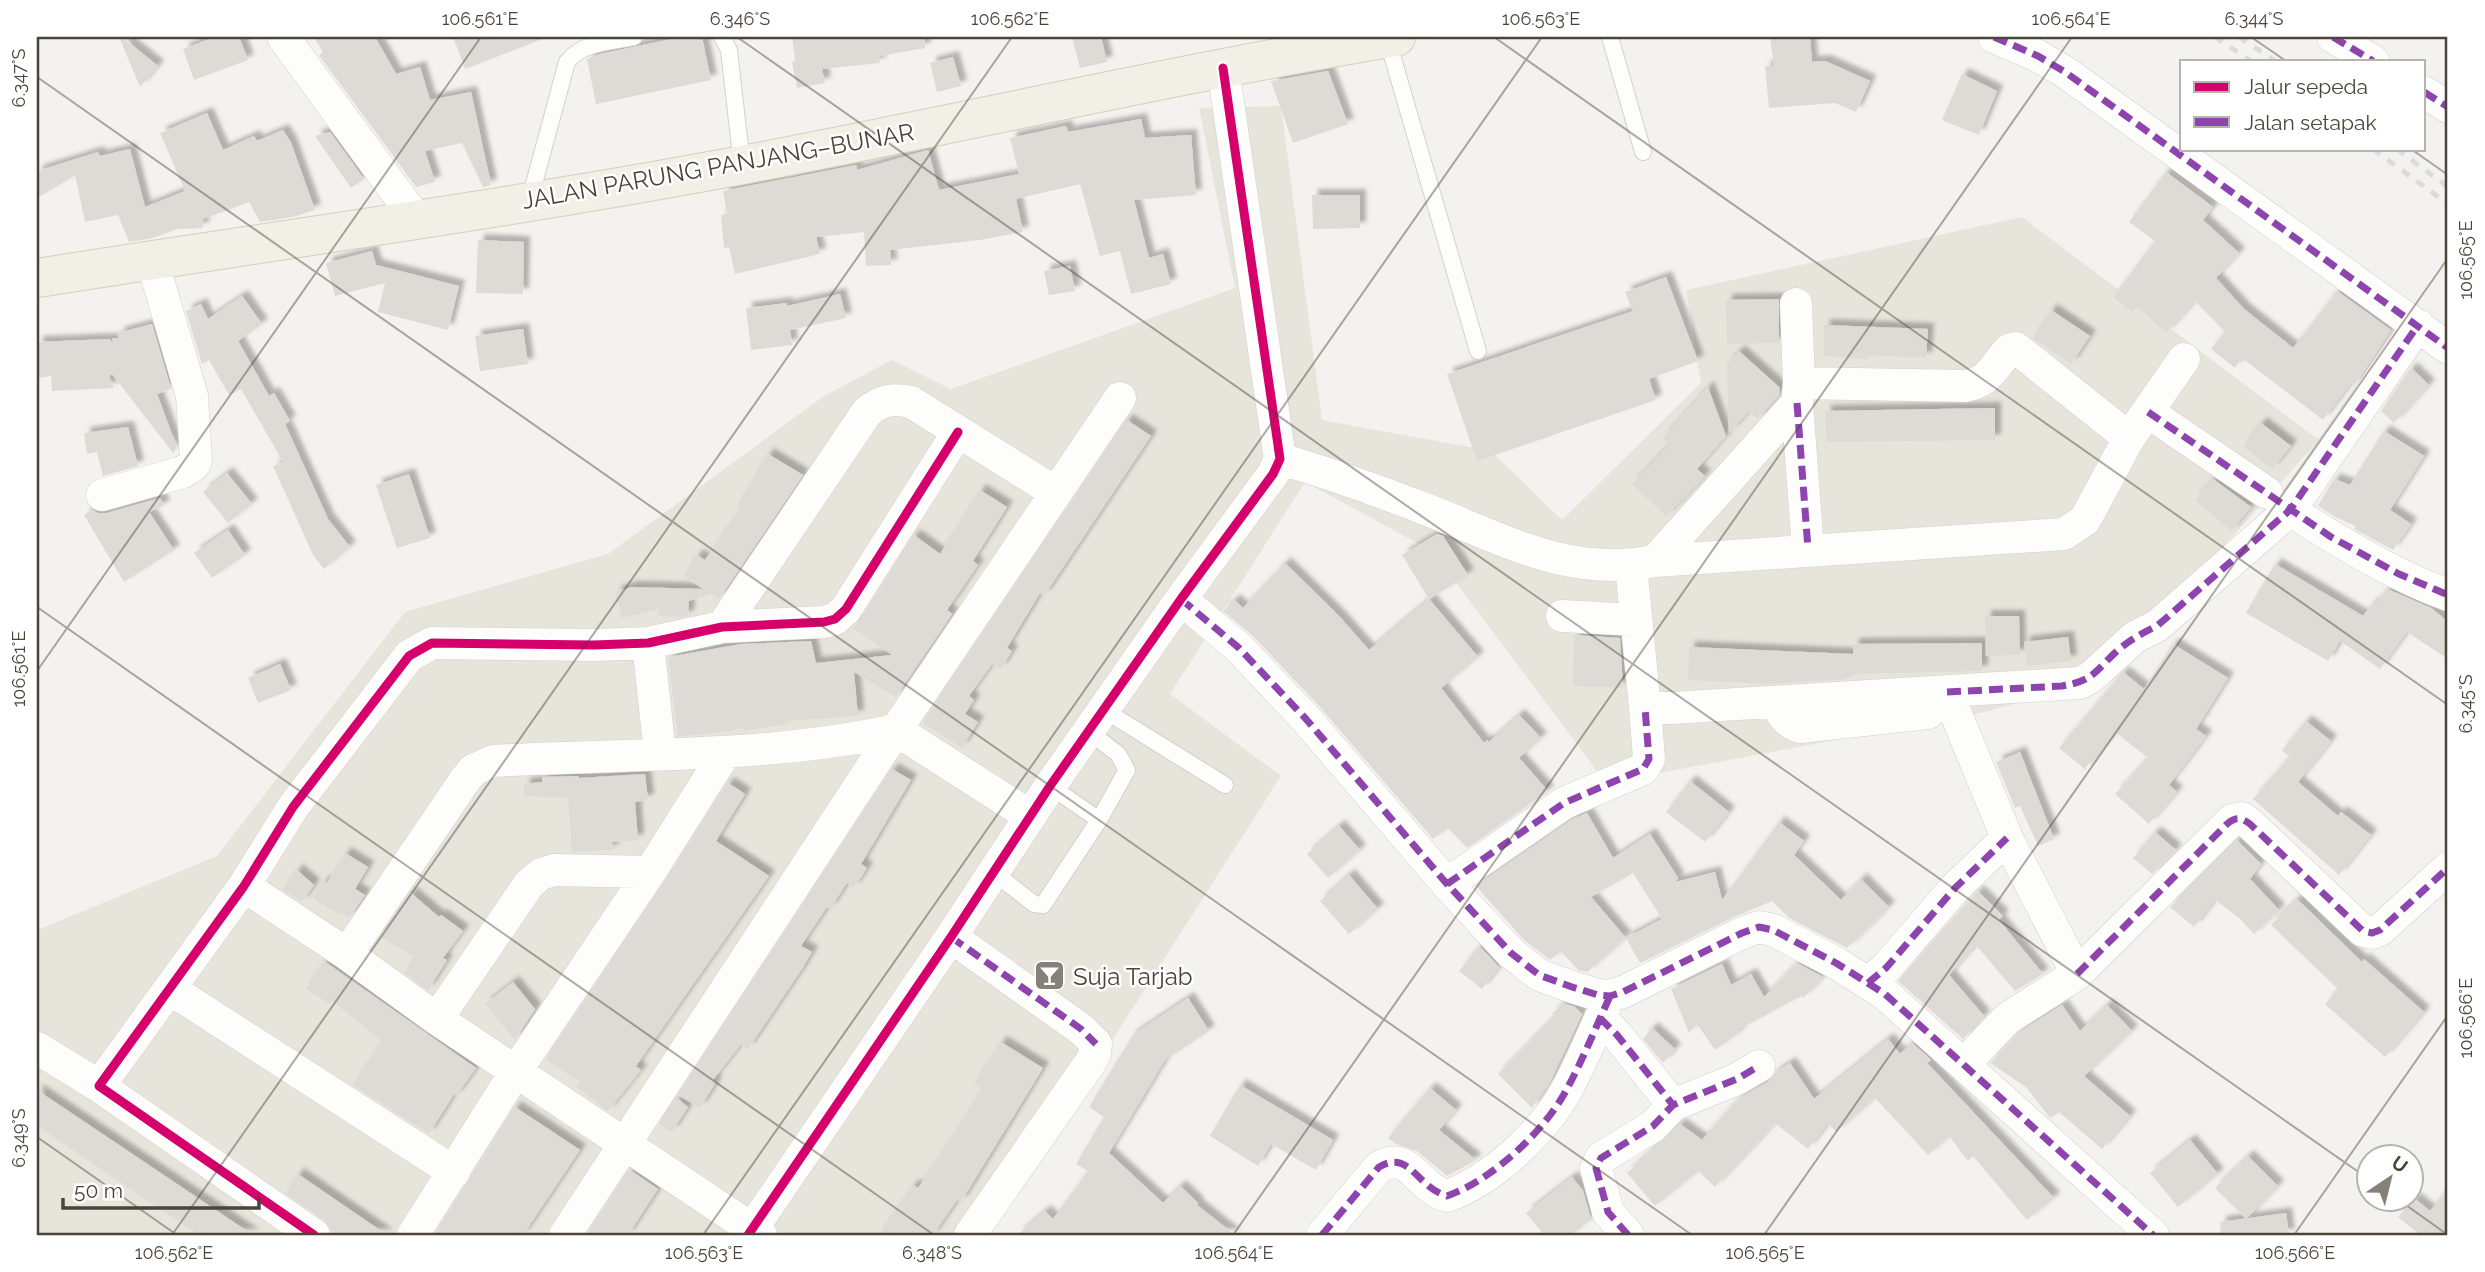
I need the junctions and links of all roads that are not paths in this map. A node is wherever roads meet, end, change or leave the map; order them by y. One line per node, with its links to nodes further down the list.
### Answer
1 (284, 37): 15 (street)
2 (634, 37): 14 (lane)
3 (722, 37): 13 (lane)
4 (1391, 37): 9 (main road, JALAN PARUNG PANJANG–BUNAR); 21 (lane)
5 (1610, 37): 12 (lane)
6 (1994, 37): 19 (street)
7 (2333, 37): 8 (street)
8 (2371, 60)
9 (1223, 68): 13 (main road, JALAN PARUNG PANJANG–BUNAR); 28 (street)
10 (2426, 93): 11 (street)
11 (2448, 107)
12 (1643, 152)
13 (743, 165): 14 (main road, JALAN PARUNG PANJANG–BUNAR)
14 (529, 202): 15 (main road, JALAN PARUNG PANJANG–BUNAR)
15 (416, 219): 16 (main road, JALAN PARUNG PANJANG–BUNAR)
16 (152, 260): 17 (main road, JALAN PARUNG PANJANG–BUNAR); 30 (street)
17 (37, 278)
18 (1796, 304): 23 (street)
19 (2418, 324): 20 (street); 31 (street)
20 (2448, 348)
21 (1478, 351)
22 (2184, 359): 25 (street)
23 (1798, 393): 27 (street); 32 (street); 33 (street)
24 (1120, 398): 29 (street)
25 (2148, 412): 27 (street); 31 (street)
26 (958, 432): 29 (street); 38 (street); 38 (street)
27 (2129, 438): 32 (street)
28 (1280, 459): 33 (street); 35 (street)
29 (1055, 492): 43 (street)
30 (102, 495)
31 (2279, 501): 34 (street); 40 (street)
32 (1808, 549): 33 (street)
33 (1643, 563): 37 (street)
34 (2447, 593)
35 (1181, 599): 42 (street); 54 (street)
36 (1562, 616): 37 (street)
37 (1636, 620): 41 (street)
38 (722, 627): 39 (street)
39 (648, 643): 45 (street); 55 (street)
40 (1950, 701): 41 (street); 50 (street)
41 (1645, 708): 54 (street)
42 (1097, 721): 46 (lane); 47 (street); 49 (lane)
43 (896, 730): 44 (street); 48 (street); 69 (street)
44 (725, 753): 45 (street); 53 (street)
45 (660, 754): 57 (street)
46 (1225, 785)
47 (1050, 786): 48 (street); 49 (lane)
48 (1030, 816): 52 (street)
49 (1099, 820): 52 (lane)
50 (2007, 838): 58 (street); 59 (street)
51 (2448, 868): 58 (street)
52 (992, 871): 56 (street)
53 (650, 872): 62 (street); 66 (street)
54 (1447, 884): 61 (street)
55 (244, 886): 57 (street); 60 (street)
56 (951, 936): 71 (street); 75 (street)
57 (347, 954): 62 (street)
58 (2077, 974): 64 (street)
59 (1868, 983): 61 (street); 64 (street)
60 (170, 989): 67 (street); 70 (street)
61 (1605, 1007): 68 (street); 76 (street)
62 (437, 1019): 66 (street)
63 (37, 1048): 67 (street)
64 (1964, 1064): 78 (street)
65 (1759, 1066): 68 (street)
66 (516, 1071): 69 (street); 70 (street)
67 (99, 1086): 72 (street)
68 (1673, 1105): 77 (street)
69 (625, 1144): 71 (street); 74 (street)
70 (454, 1172): 73 (street)
71 (754, 1233)
72 (314, 1235)
73 (413, 1235)
74 (565, 1235)
75 (970, 1235)
76 (1322, 1235)
77 (1628, 1235)
78 (2153, 1235)

